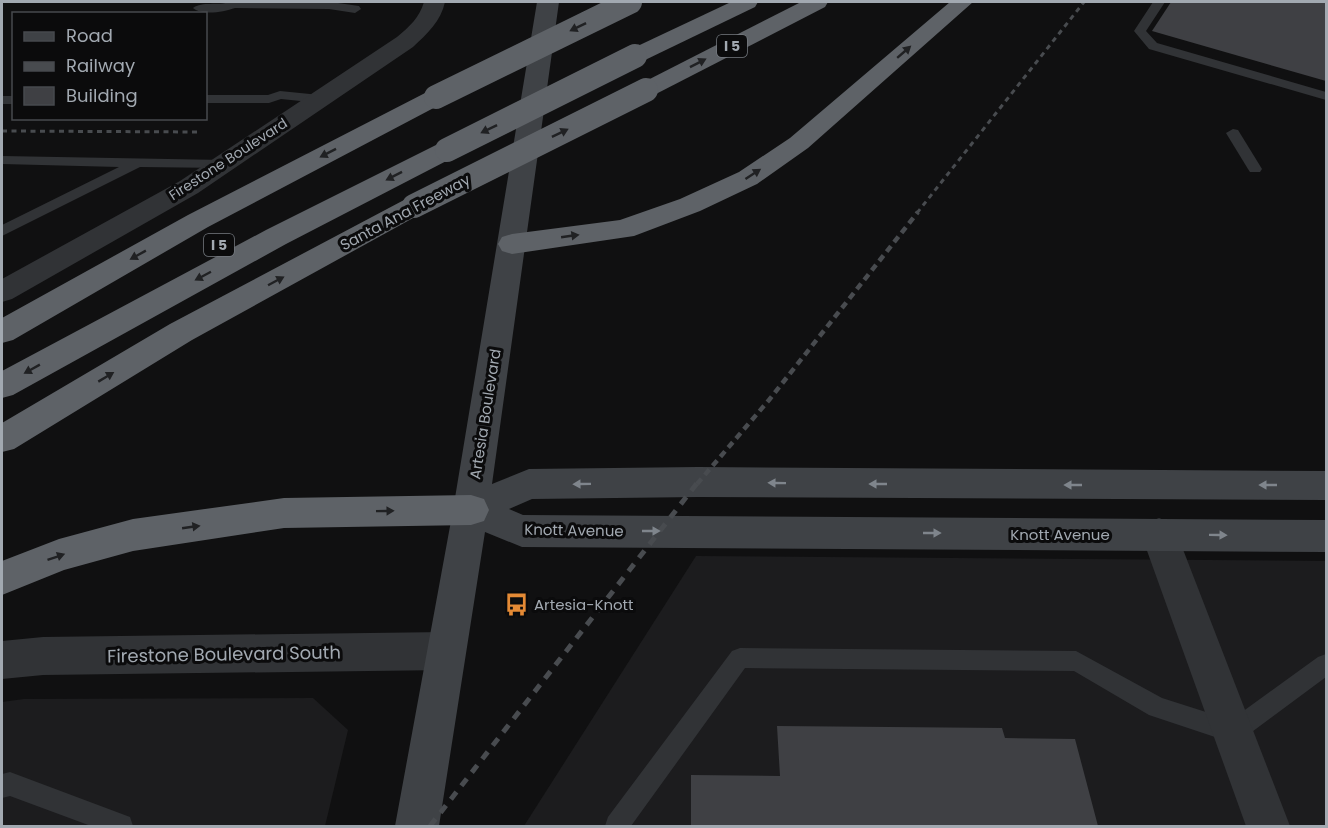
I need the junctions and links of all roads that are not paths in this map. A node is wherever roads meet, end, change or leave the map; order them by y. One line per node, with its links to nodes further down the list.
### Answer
1 (434, 2): 16 (street, Firestone Boulevard)
2 (549, 2): 24 (main road, Artesia Boulevard)
3 (630, 2): 26 (highway, one-way to 26, bridge)
4 (708, 2): 11 (highway)
5 (747, 2): 11 (highway)
6 (817, 2): 29 (highway, Santa Ana Freeway / I 5, one-way to 6, bridge)
7 (962, 2): 24 (highway, one-way to 7)
8 (1159, 2): 14 (lane)
9 (199, 8): 10 (lane)
10 (355, 9)
11 (626, 51): 18 (highway, one-way to 18, bridge)
12 (207, 90): 13 (lane)
13 (280, 95): 15 (lane); 16 (lane)
14 (1326, 96)
15 (207, 99)
16 (320, 99): 21 (street, Firestone Boulevard)
17 (1233, 134): 22 (lane)
18 (442, 141): 27 (highway, I 5); 28 (highway, one-way to 28)
19 (2, 160): 20 (lane)
20 (136, 164): 21 (lane); 23 (lane)
21 (224, 164): 25 (street, Firestone Boulevard)
22 (1255, 169)
23 (2, 231)
24 (512, 244): 31 (main road, Artesia Boulevard)
25 (2, 292)
26 (2, 332)
27 (2, 359)
28 (2, 386)
29 (2, 439)
30 (1326, 486): 31 (main road, one-way to 31)
31 (471, 510): 32 (main road, Knott Avenue, one-way to 32); 34 (highway, one-way to 31); 35 (main road, Artesia Boulevard)
32 (1159, 534): 33 (main road, Knott Avenue, one-way to 33); 38 (street)
33 (1326, 536)
34 (2, 578)
35 (446, 651): 36 (street, Firestone Boulevard South); 41 (main road, Artesia Boulevard)
36 (2, 660)
37 (1326, 664): 38 (lane)
38 (1233, 732): 42 (lane); 43 (street)
39 (2, 786): 40 (lane)
40 (121, 826)
41 (417, 826)
42 (617, 826)
43 (1268, 826)

